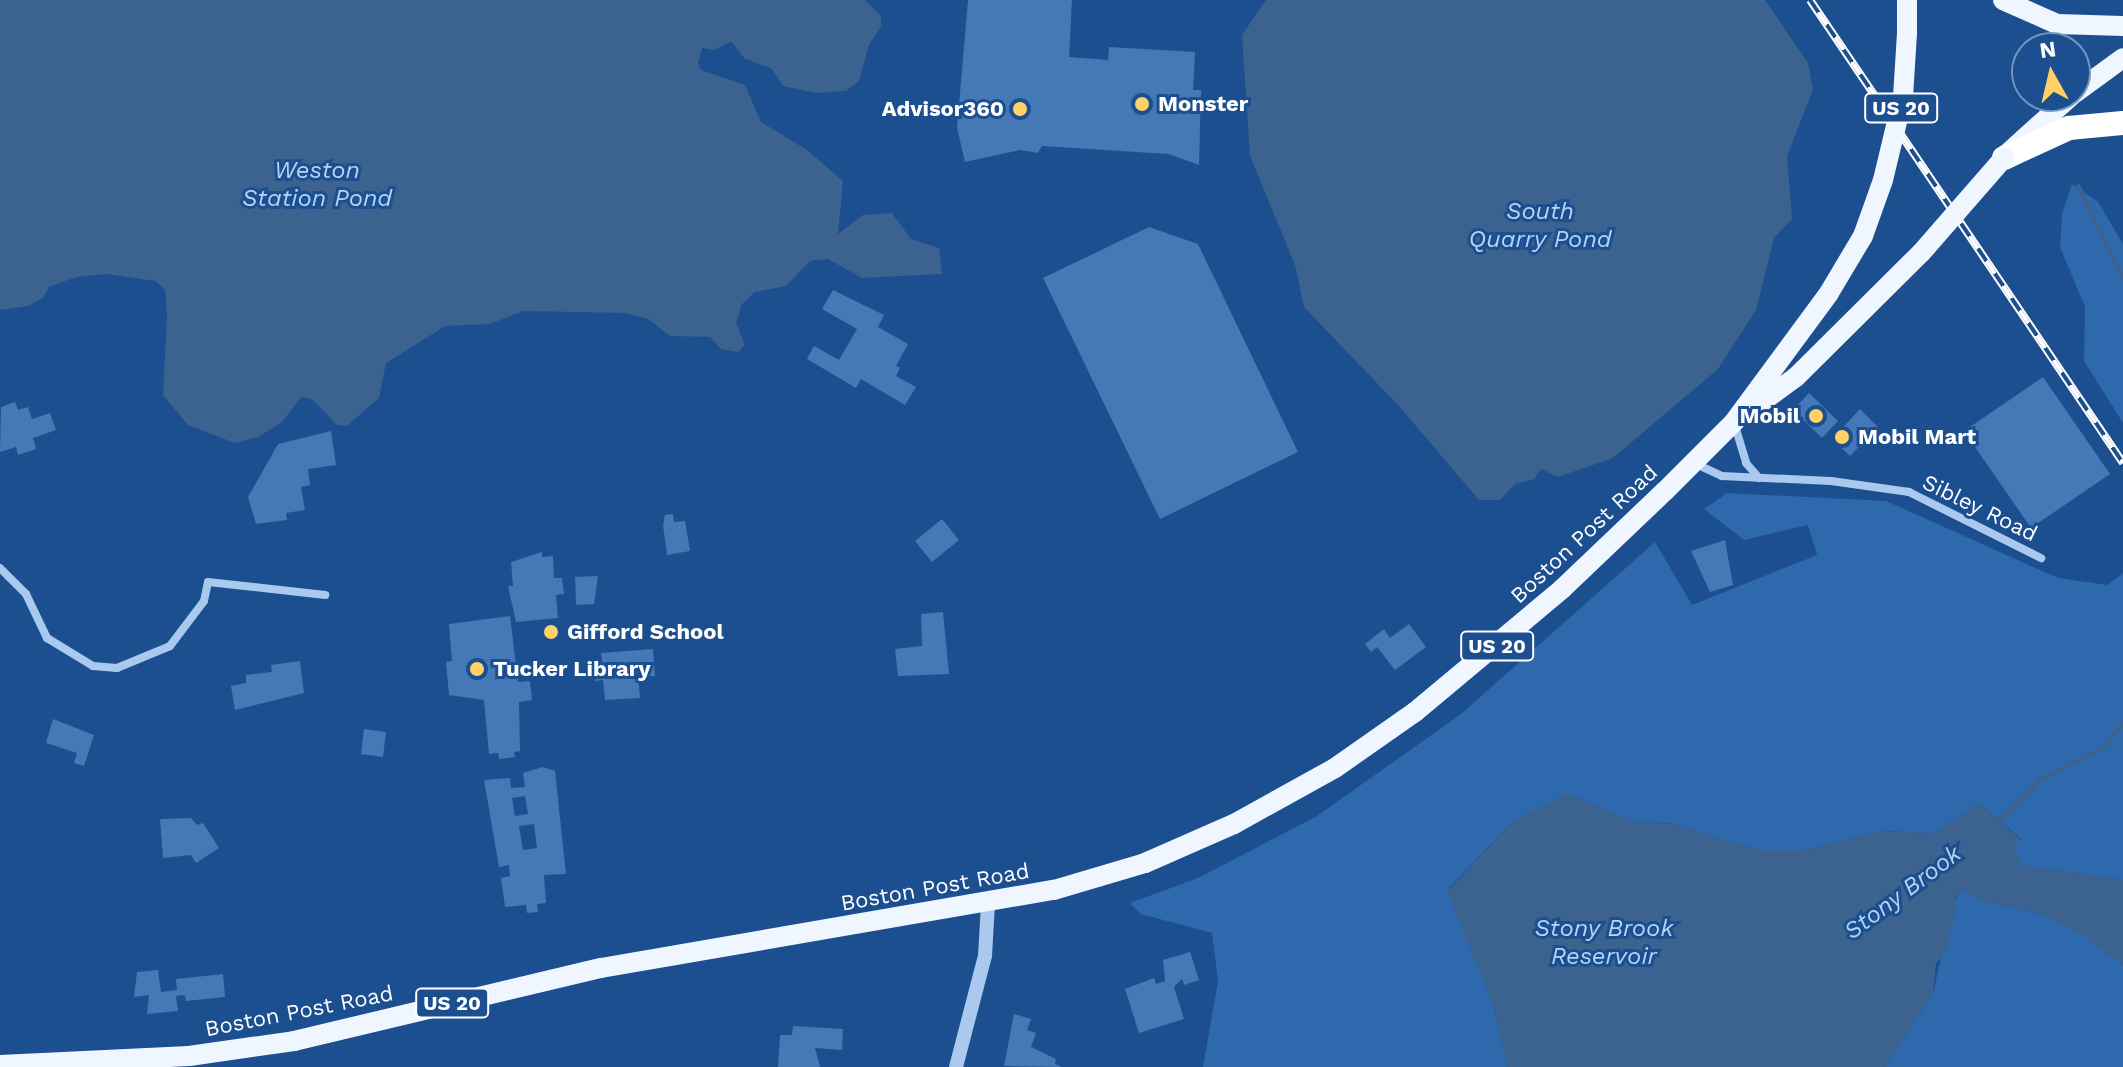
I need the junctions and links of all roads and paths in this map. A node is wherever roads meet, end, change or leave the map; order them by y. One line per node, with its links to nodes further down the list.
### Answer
1 (1907, 0): 9 (main road, Boston Post Road / US 20, bridge)
2 (2003, 0): 3 (main road)
3 (2123, 26)
4 (2123, 58): 5 (main road, US 20)
5 (2091, 81)
6 (2054, 112): 8 (main road, US 20)
7 (2123, 123): 8 (highway)
8 (2004, 158): 9 (main road, Boston Post Road / US 20, bridge)
9 (1734, 422): 10 (main road, Boston Post Road / US 20); 11 (street)
10 (1693, 463): 11 (street, Sibley Road); 15 (main road, Boston Post Road / US 20)
11 (1759, 478): 12 (street, Sibley Road)
12 (2041, 558)
13 (0, 568): 14 (street)
14 (325, 595)
15 (988, 904): 16 (main road, Boston Post Road / US 20); 18 (street)
16 (98, 1063): 17 (main road, Boston Post Road / US 20)
17 (0, 1065)
18 (956, 1067)

